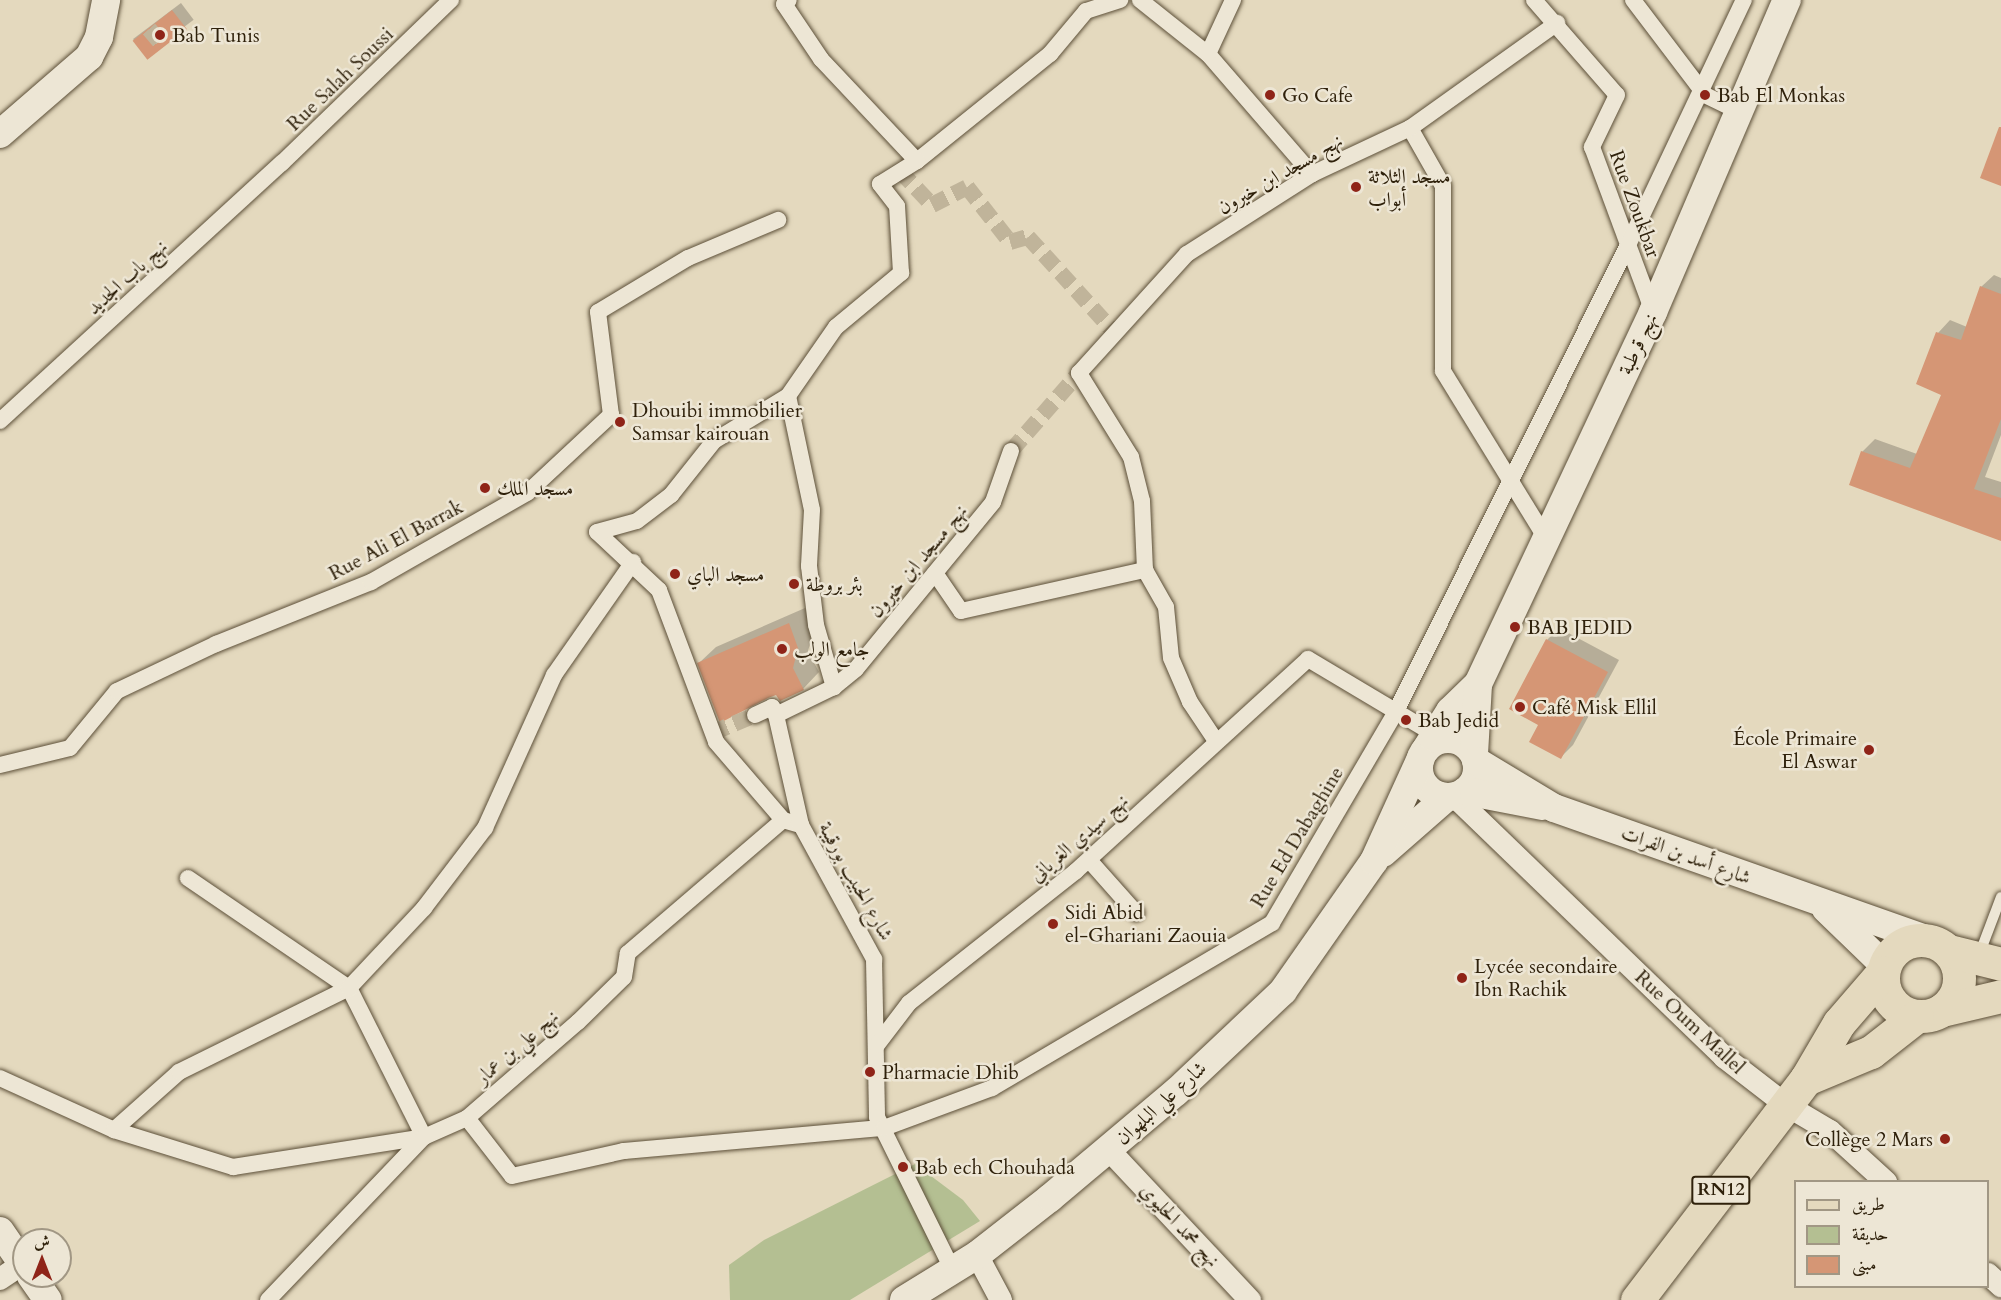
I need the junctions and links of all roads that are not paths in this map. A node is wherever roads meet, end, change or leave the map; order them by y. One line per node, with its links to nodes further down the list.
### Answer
1 (106, 0): 17 (street)
2 (451, 0): 19 (street, Rue Salah Soussi)
3 (789, 0): 18 (street)
4 (1120, 0): 11 (street)
5 (1140, 0): 13 (street)
6 (1233, 0): 13 (street)
7 (1534, 0): 12 (street, Rue Zoukbar)
8 (1634, 0): 14 (street)
9 (1744, 0): 14 (street, Rue Ed Dabaghine)
10 (1787, 0): 15 (street, نهج قرطبة)
11 (1086, 5): 18 (street)
12 (1557, 22): 16 (street, نهج مسجد ابن خيرون); 22 (street, Rue Zoukbar)
13 (1208, 54): 20 (street)
14 (1700, 88): 15 (street); 22 (street, Rue Ed Dabaghine)
15 (1740, 112): 23 (street, نهج قرطبة)
16 (1410, 128): 20 (street, نهج مسجد ابن خيرون); 27 (street)
17 (0, 134)
18 (917, 160): 24 (street)
19 (282, 163): 25 (street, نهج باب الجديد)
20 (1312, 174): 30 (street, نهج مسجد ابن خيرون)
21 (778, 220): 40 (street, Rue Ali El Barrak)
22 (1628, 245): 23 (street, Rue Zoukbar); 27 (street, Rue Ed Dabaghine)
23 (1653, 312): 28 (street, نهج قرطبة)
24 (788, 396): 29 (street); 33 (street)
25 (0, 421)
26 (1011, 451): 31 (street, نهج مسجد ابن خيرون)
27 (1510, 477): 28 (street); 34 (street, Rue Ed Dabaghine)
28 (1547, 540): 32 (street, نهج قرطبة)
29 (633, 562): 43 (street); 53 (street)
30 (1145, 570): 31 (street); 37 (street)
31 (935, 573): 33 (street, نهج مسجد ابن خيرون)
32 (1478, 684): 38 (street); 39 (street)
33 (834, 687): 36 (street, نهج مسجد ابن خيرون)
34 (1395, 713): 37 (street, نهج سيدي الغرياني); 38 (street); 61 (street, Rue Ed Dabaghine)
35 (755, 715): 36 (street)
36 (776, 715): 44 (street)
37 (1216, 741): 45 (street, نهج سيدي الغرياني)
38 (1427, 748): 39 (street); 41 (street); 46 (street)
39 (1475, 758): 41 (street); 42 (street)
40 (0, 765)
41 (1455, 795): 42 (street); 46 (street); 59 (street, Rue Oum Mallel)
42 (1554, 808): 49 (street, شارع أسد بن الفرات)
43 (783, 819): 44 (street, شارع الحبيب بورقيبة); 60 (street, نهج علي بن عمار)
44 (801, 825): 56 (street, شارع الحبيب بورقيبة)
45 (1089, 860): 50 (street); 56 (street, نهج سيدي الغرياني)
46 (1374, 861): 64 (street, شارع علي البلهوان)
47 (188, 878): 53 (street)
48 (2001, 897): 51 (lane)
49 (1818, 902): 51 (street, شارع أسد بن الفرات); 52 (street)
50 (1136, 913)
51 (1964, 953): 52 (main road); 55 (main road)
52 (1884, 969): 55 (main road); 58 (main road)
53 (349, 988): 62 (street); 63 (street)
54 (2001, 996): 55 (main road)
55 (1930, 1013): 58 (main road)
56 (877, 1045): 61 (street, شارع الحبيب بورقيبة)
57 (0, 1078): 62 (street)
58 (1806, 1079): 59 (main road, RN12)
59 (1786, 1105): 65 (street, Rue Oum Mallel); 73 (main road, RN12)
60 (467, 1118): 61 (street, Rue Ed Dabaghine); 63 (street, نهج علي بن عمار)
61 (884, 1128): 69 (street, شارع الحبيب بورقيبة)
62 (114, 1130): 63 (street)
63 (424, 1137): 76 (street, نهج علي بن عمار)
64 (1109, 1150): 67 (street, شارع علي البلهوان); 78 (street, نهج محمد الحليوي)
65 (1884, 1180)
66 (0, 1231): 68 (street)
67 (977, 1255): 69 (street, شارع علي البلهوان); 77 (street)
68 (12, 1257)
69 (953, 1271): 74 (street, شارع علي البلهوان)
70 (1989, 1275): 71 (street)
71 (2001, 1286)
72 (36, 1288): 75 (street)
73 (1642, 1298)
74 (909, 1299)
75 (48, 1300)
76 (268, 1300)
77 (1001, 1300)
78 (1250, 1300)

